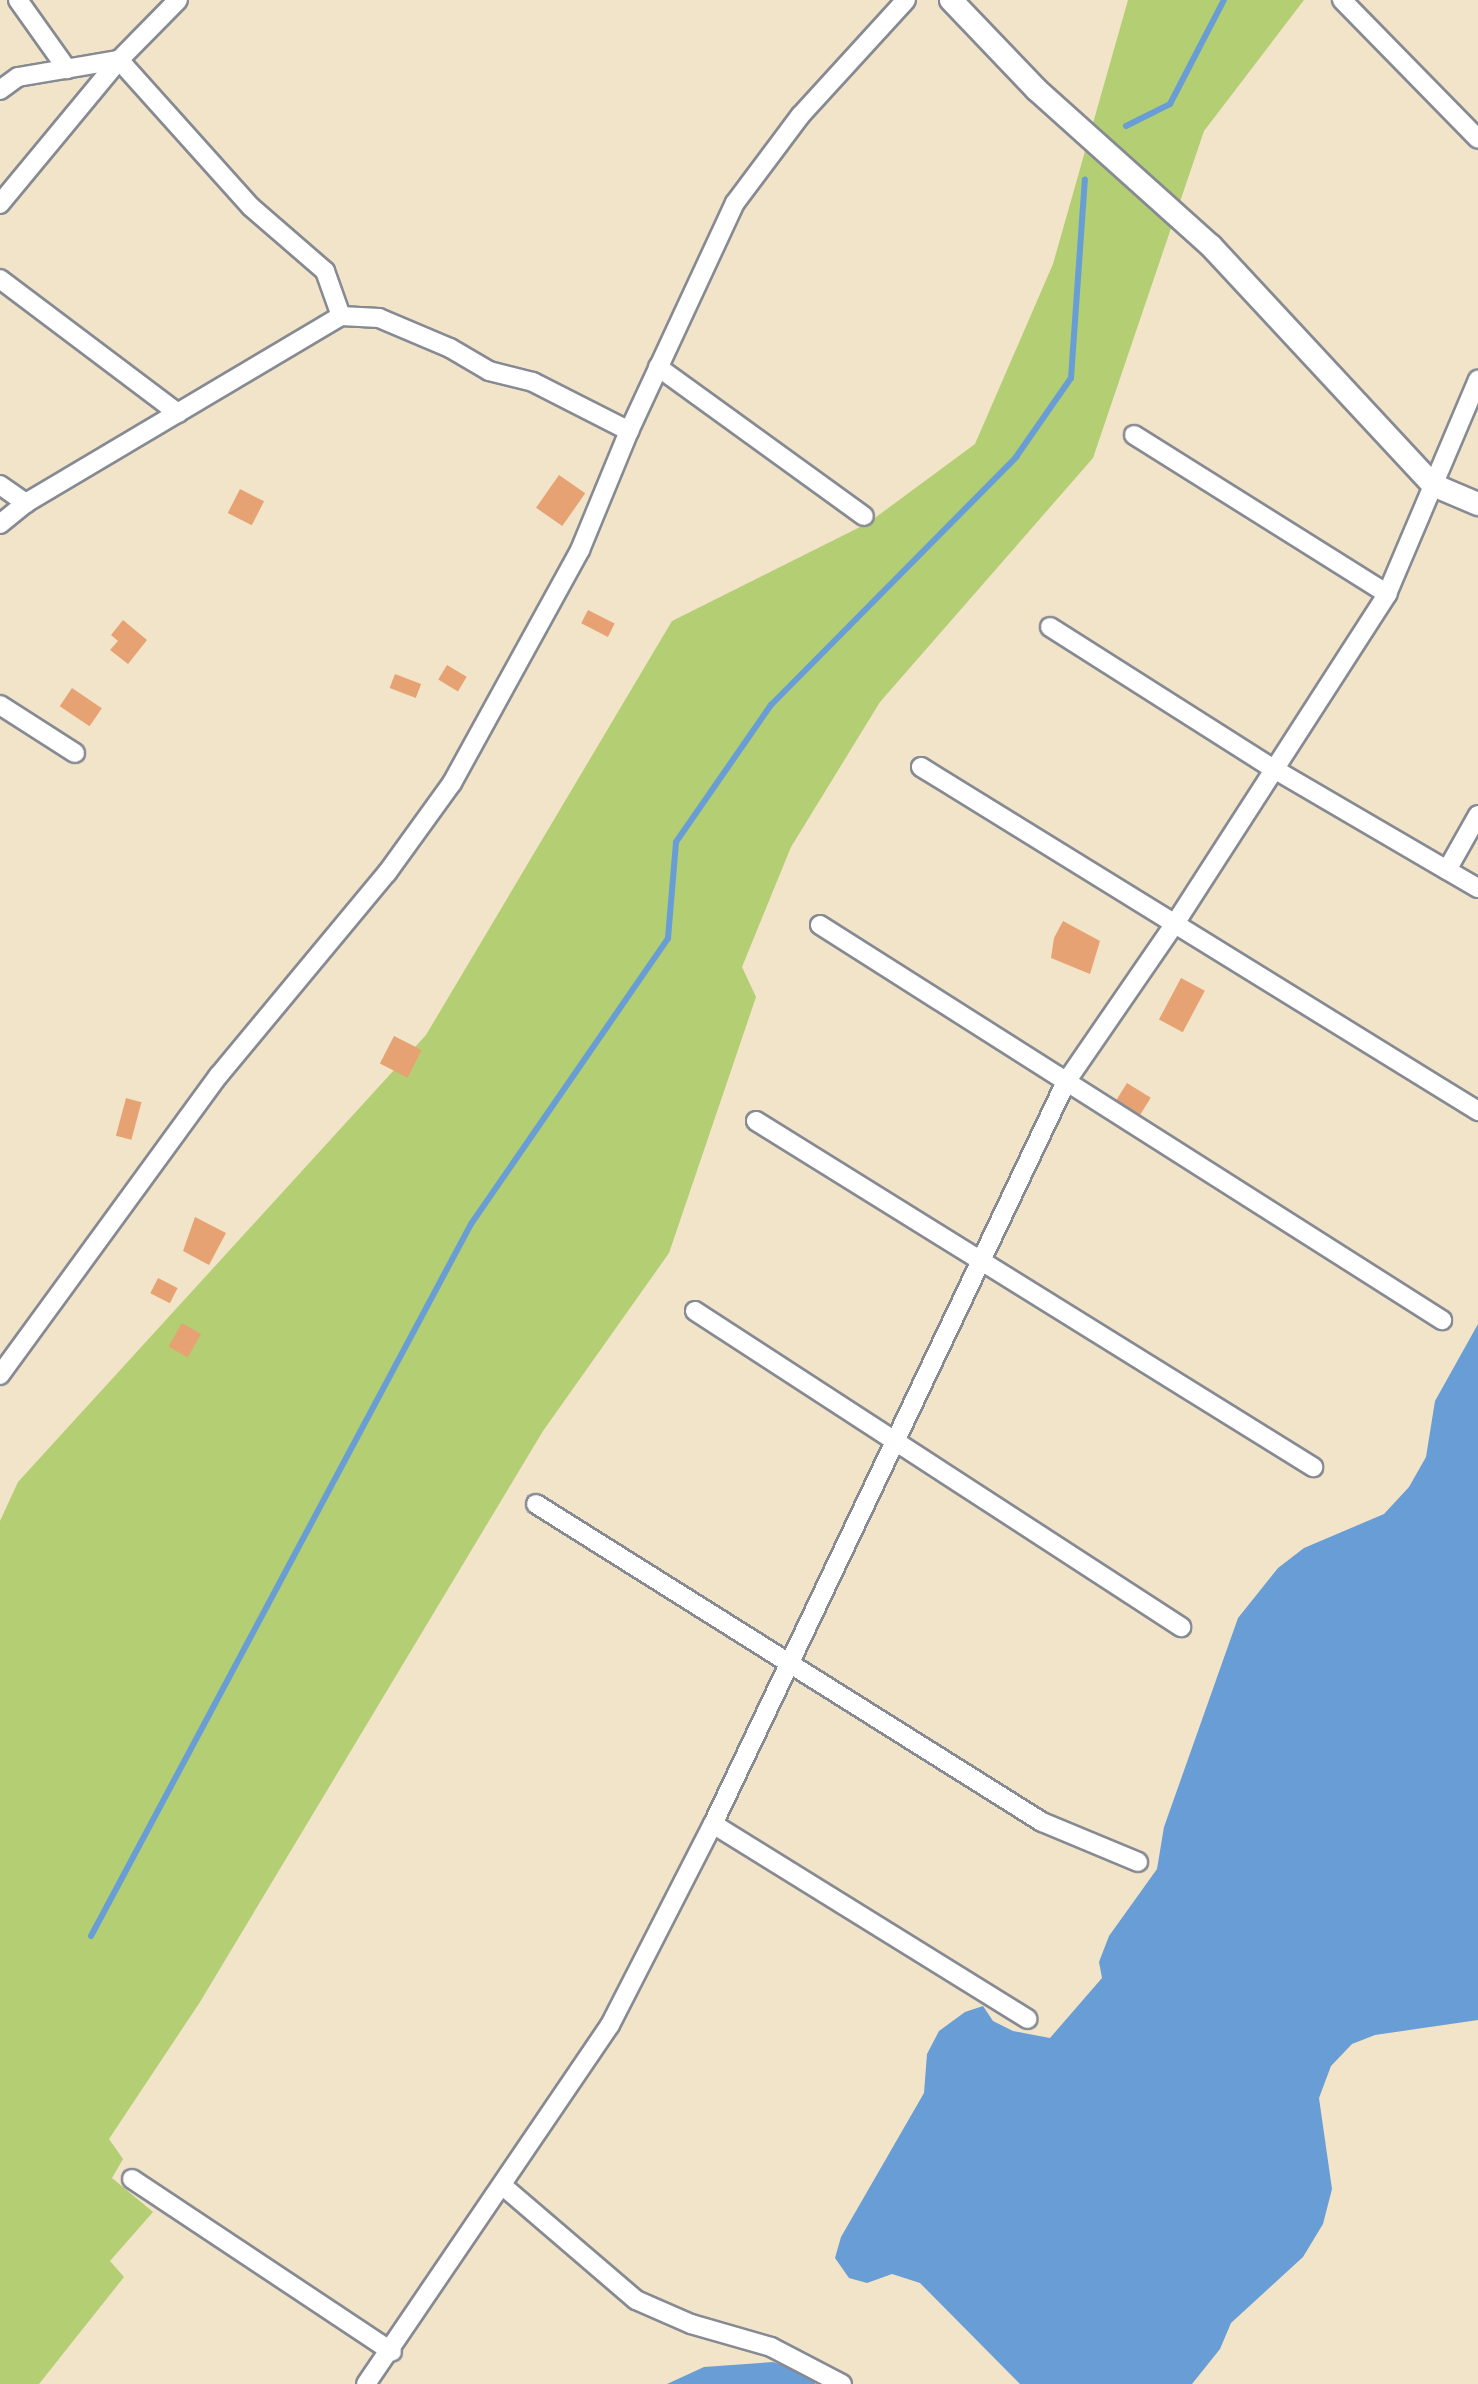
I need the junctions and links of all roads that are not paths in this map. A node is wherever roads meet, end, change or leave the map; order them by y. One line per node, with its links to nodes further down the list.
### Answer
1 (18, 0): 7 (street)
2 (178, 0): 6 (street)
3 (906, 0): 13 (street)
4 (951, 0): 19 (street)
5 (1342, 0): 9 (street)
6 (119, 60): 7 (street); 10 (street); 12 (street)
7 (67, 69): 8 (street)
8 (0, 90)
9 (1478, 139)
10 (0, 204)
11 (0, 278): 15 (street)
12 (341, 316): 15 (street); 16 (street)
13 (658, 367): 16 (street); 22 (street)
14 (1478, 380): 19 (street)
15 (178, 413): 20 (street)
16 (629, 430): 41 (street)
17 (1134, 435): 24 (street)
18 (0, 485): 20 (street)
19 (1434, 485): 21 (street); 24 (street)
20 (26, 503): 23 (street)
21 (1478, 504)
22 (864, 516)
23 (0, 524)
24 (1387, 594): 29 (street)
25 (1050, 628): 29 (street)
26 (0, 705): 27 (street)
27 (75, 753)
28 (921, 767): 34 (street)
29 (1274, 768): 31 (street); 34 (street)
30 (1478, 815): 31 (street)
31 (1447, 870): 32 (street)
32 (1478, 888)
33 (820, 925): 35 (street)
34 (1174, 925): 35 (street); 36 (street)
35 (1066, 1082): 38 (street); 40 (street)
36 (1478, 1112)
37 (756, 1121): 38 (street)
38 (980, 1261): 42 (street); 43 (street)
39 (695, 1311): 42 (street)
40 (1442, 1320)
41 (0, 1374)
42 (893, 1438): 45 (street); 46 (street)
43 (1312, 1467)
44 (536, 1504): 46 (street)
45 (1181, 1627)
46 (788, 1664): 47 (street); 48 (street)
47 (713, 1824): 49 (street); 51 (street)
48 (1138, 1862)
49 (1027, 2019)
50 (132, 2179): 52 (street)
51 (503, 2186): 52 (street); 54 (street)
52 (392, 2352): 53 (street)
53 (366, 2384)
54 (842, 2384)

